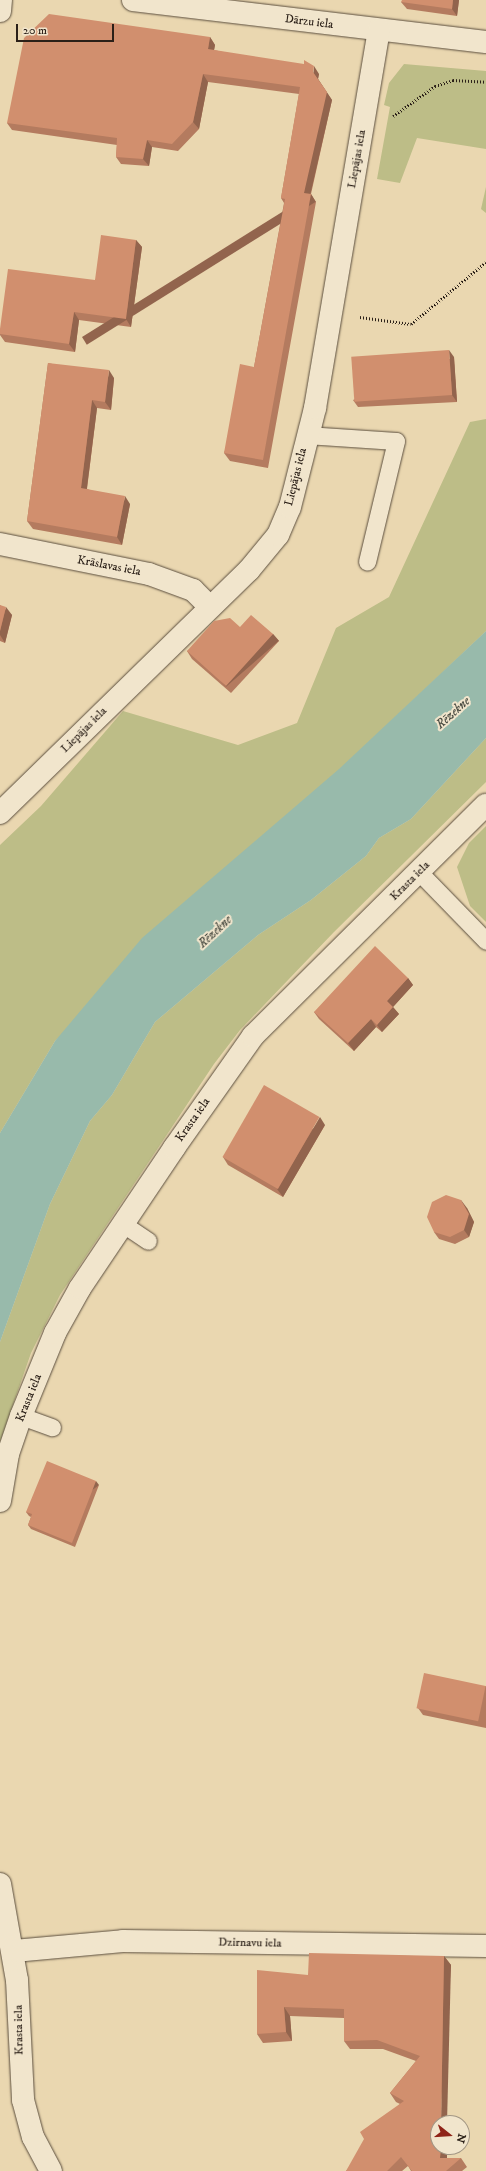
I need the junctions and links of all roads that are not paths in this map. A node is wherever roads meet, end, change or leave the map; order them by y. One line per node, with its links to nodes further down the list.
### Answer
1 (1, 0): 3 (street)
2 (132, 0): 4 (street, Dārzu iela)
3 (0, 11)
4 (379, 30): 5 (street, Dārzu iela); 6 (street, Liepājas iela)
5 (486, 42)
6 (306, 435): 8 (lane); 9 (street, Liepājas iela)
7 (0, 544): 9 (street, Krāslavas iela)
8 (367, 562)
9 (209, 606): 11 (street, Liepājas iela)
10 (486, 805): 12 (street, Krasta iela)
11 (0, 813)
12 (419, 872): 13 (lane); 14 (street, Krasta iela)
13 (486, 941)
14 (123, 1224): 15 (lane); 16 (street, Krasta iela)
15 (148, 1241)
16 (21, 1416): 17 (lane); 18 (street, Krasta iela)
17 (52, 1427)
18 (0, 1501)
19 (0, 1884): 21 (street, Krasta iela)
20 (486, 1946): 21 (street, Dzirnavu iela)
21 (14, 1951): 22 (street, Krasta iela)
22 (52, 2171)

